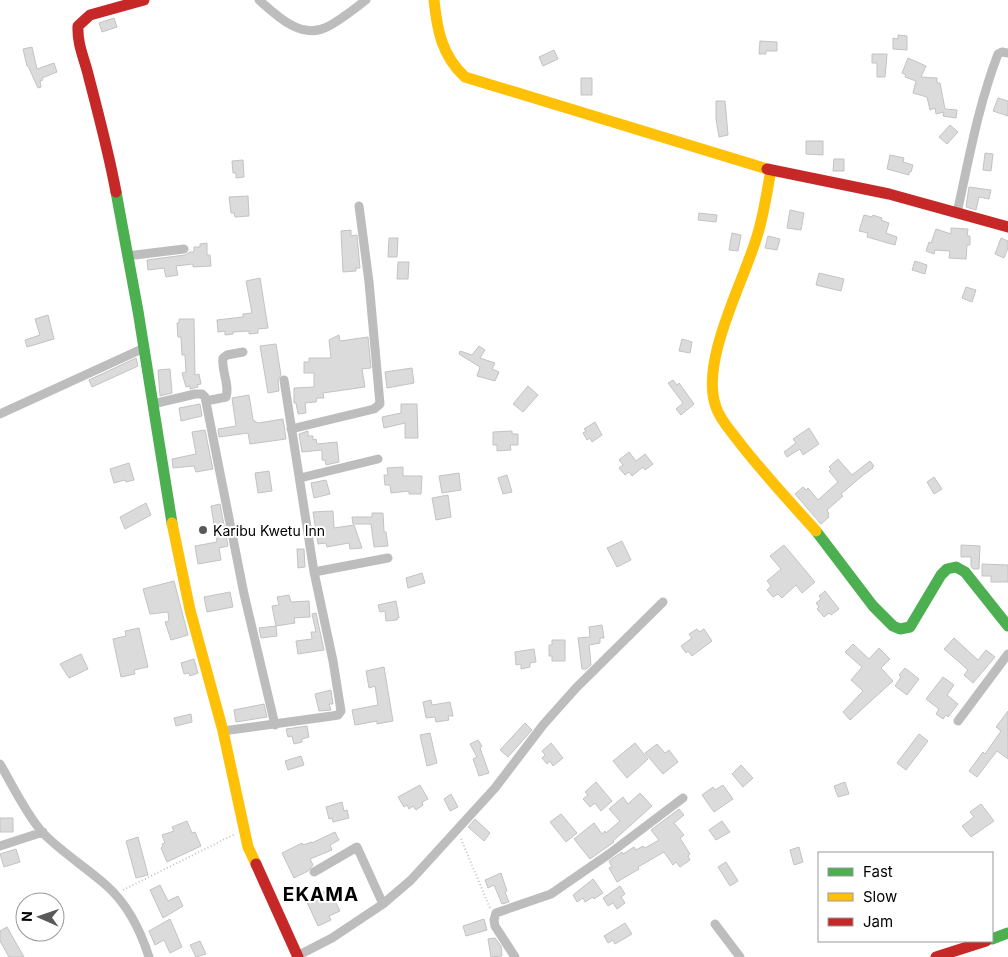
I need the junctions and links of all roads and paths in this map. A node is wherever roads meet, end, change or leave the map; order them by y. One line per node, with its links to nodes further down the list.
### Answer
1 (144, 0): 11 (main road)
2 (259, 0): 3 (street)
3 (366, 0)
4 (434, 0): 6 (main road)
5 (1008, 54): 8 (street)
6 (772, 170): 8 (main road); 24 (main road)
7 (359, 206): 18 (street)
8 (957, 213): 9 (main road)
9 (1008, 227)
10 (184, 249): 11 (street)
11 (127, 256): 12 (main road)
12 (144, 348): 16 (main road); 17 (street)
13 (243, 352): 15 (street)
14 (284, 380): 18 (street)
15 (206, 401): 16 (street); 27 (street)
16 (153, 404): 28 (main road)
17 (0, 414)
18 (291, 429): 20 (street)
19 (378, 459): 20 (street)
20 (300, 478): 22 (street)
21 (388, 558): 22 (street)
22 (314, 572): 27 (street)
23 (662, 602): 32 (street)
24 (1008, 626)
25 (1008, 654): 26 (street)
26 (958, 721)
27 (275, 725): 28 (street)
28 (223, 731): 31 (main road)
29 (0, 764): 33 (street)
30 (683, 798): 38 (street)
31 (243, 829): 36 (path); 44 (main road)
32 (456, 829): 37 (street); 38 (path)
33 (43, 832): 34 (street); 36 (street)
34 (0, 846)
35 (314, 872): 37 (street)
36 (114, 894): 43 (street)
37 (383, 904): 44 (street)
38 (494, 917): 45 (street)
39 (715, 924): 46 (street)
40 (1008, 934): 41 (main road)
41 (993, 939)
42 (983, 942): 47 (main road)
43 (149, 957)
44 (297, 957)
45 (515, 957)
46 (740, 957)
47 (936, 957)

